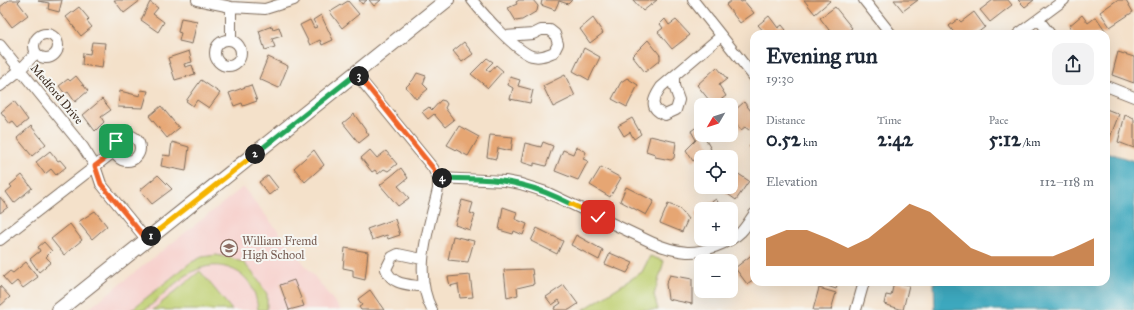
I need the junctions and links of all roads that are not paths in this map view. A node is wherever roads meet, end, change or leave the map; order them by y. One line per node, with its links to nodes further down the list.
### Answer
1 (197, 0): 8 (street)
2 (294, 0): 8 (street)
3 (447, 0): 20 (main road)
4 (472, 0): 13 (street)
5 (693, 0): 14 (street)
6 (864, 0): 10 (street)
7 (1064, 0): 9 (street)
8 (231, 7): 15 (street)
9 (1039, 20): 11 (street); 12 (street)
10 (888, 30)
11 (1024, 30)
12 (1047, 30)
13 (505, 36): 13 (street)
14 (721, 36): 19 (street); 21 (street)
15 (231, 40)
16 (0, 45): 18 (street, Medford Drive)
17 (36, 53): 18 (street)
18 (20, 70): 22 (street); 26 (street, Medford Drive)
19 (750, 72)
20 (356, 74): 27 (street); 29 (main road)
21 (674, 76)
22 (0, 86)
23 (1110, 88): 24 (street)
24 (1134, 97)
25 (115, 153): 26 (street)
26 (95, 166): 29 (street, Medford Drive); 30 (street)
27 (438, 178): 28 (street); 31 (street)
28 (750, 220)
29 (146, 239): 34 (main road)
30 (0, 240)
31 (422, 259): 33 (street); 33 (street)
32 (863, 286): 36 (street)
33 (424, 287): 35 (street)
34 (60, 310)
35 (432, 310)
36 (856, 310)

